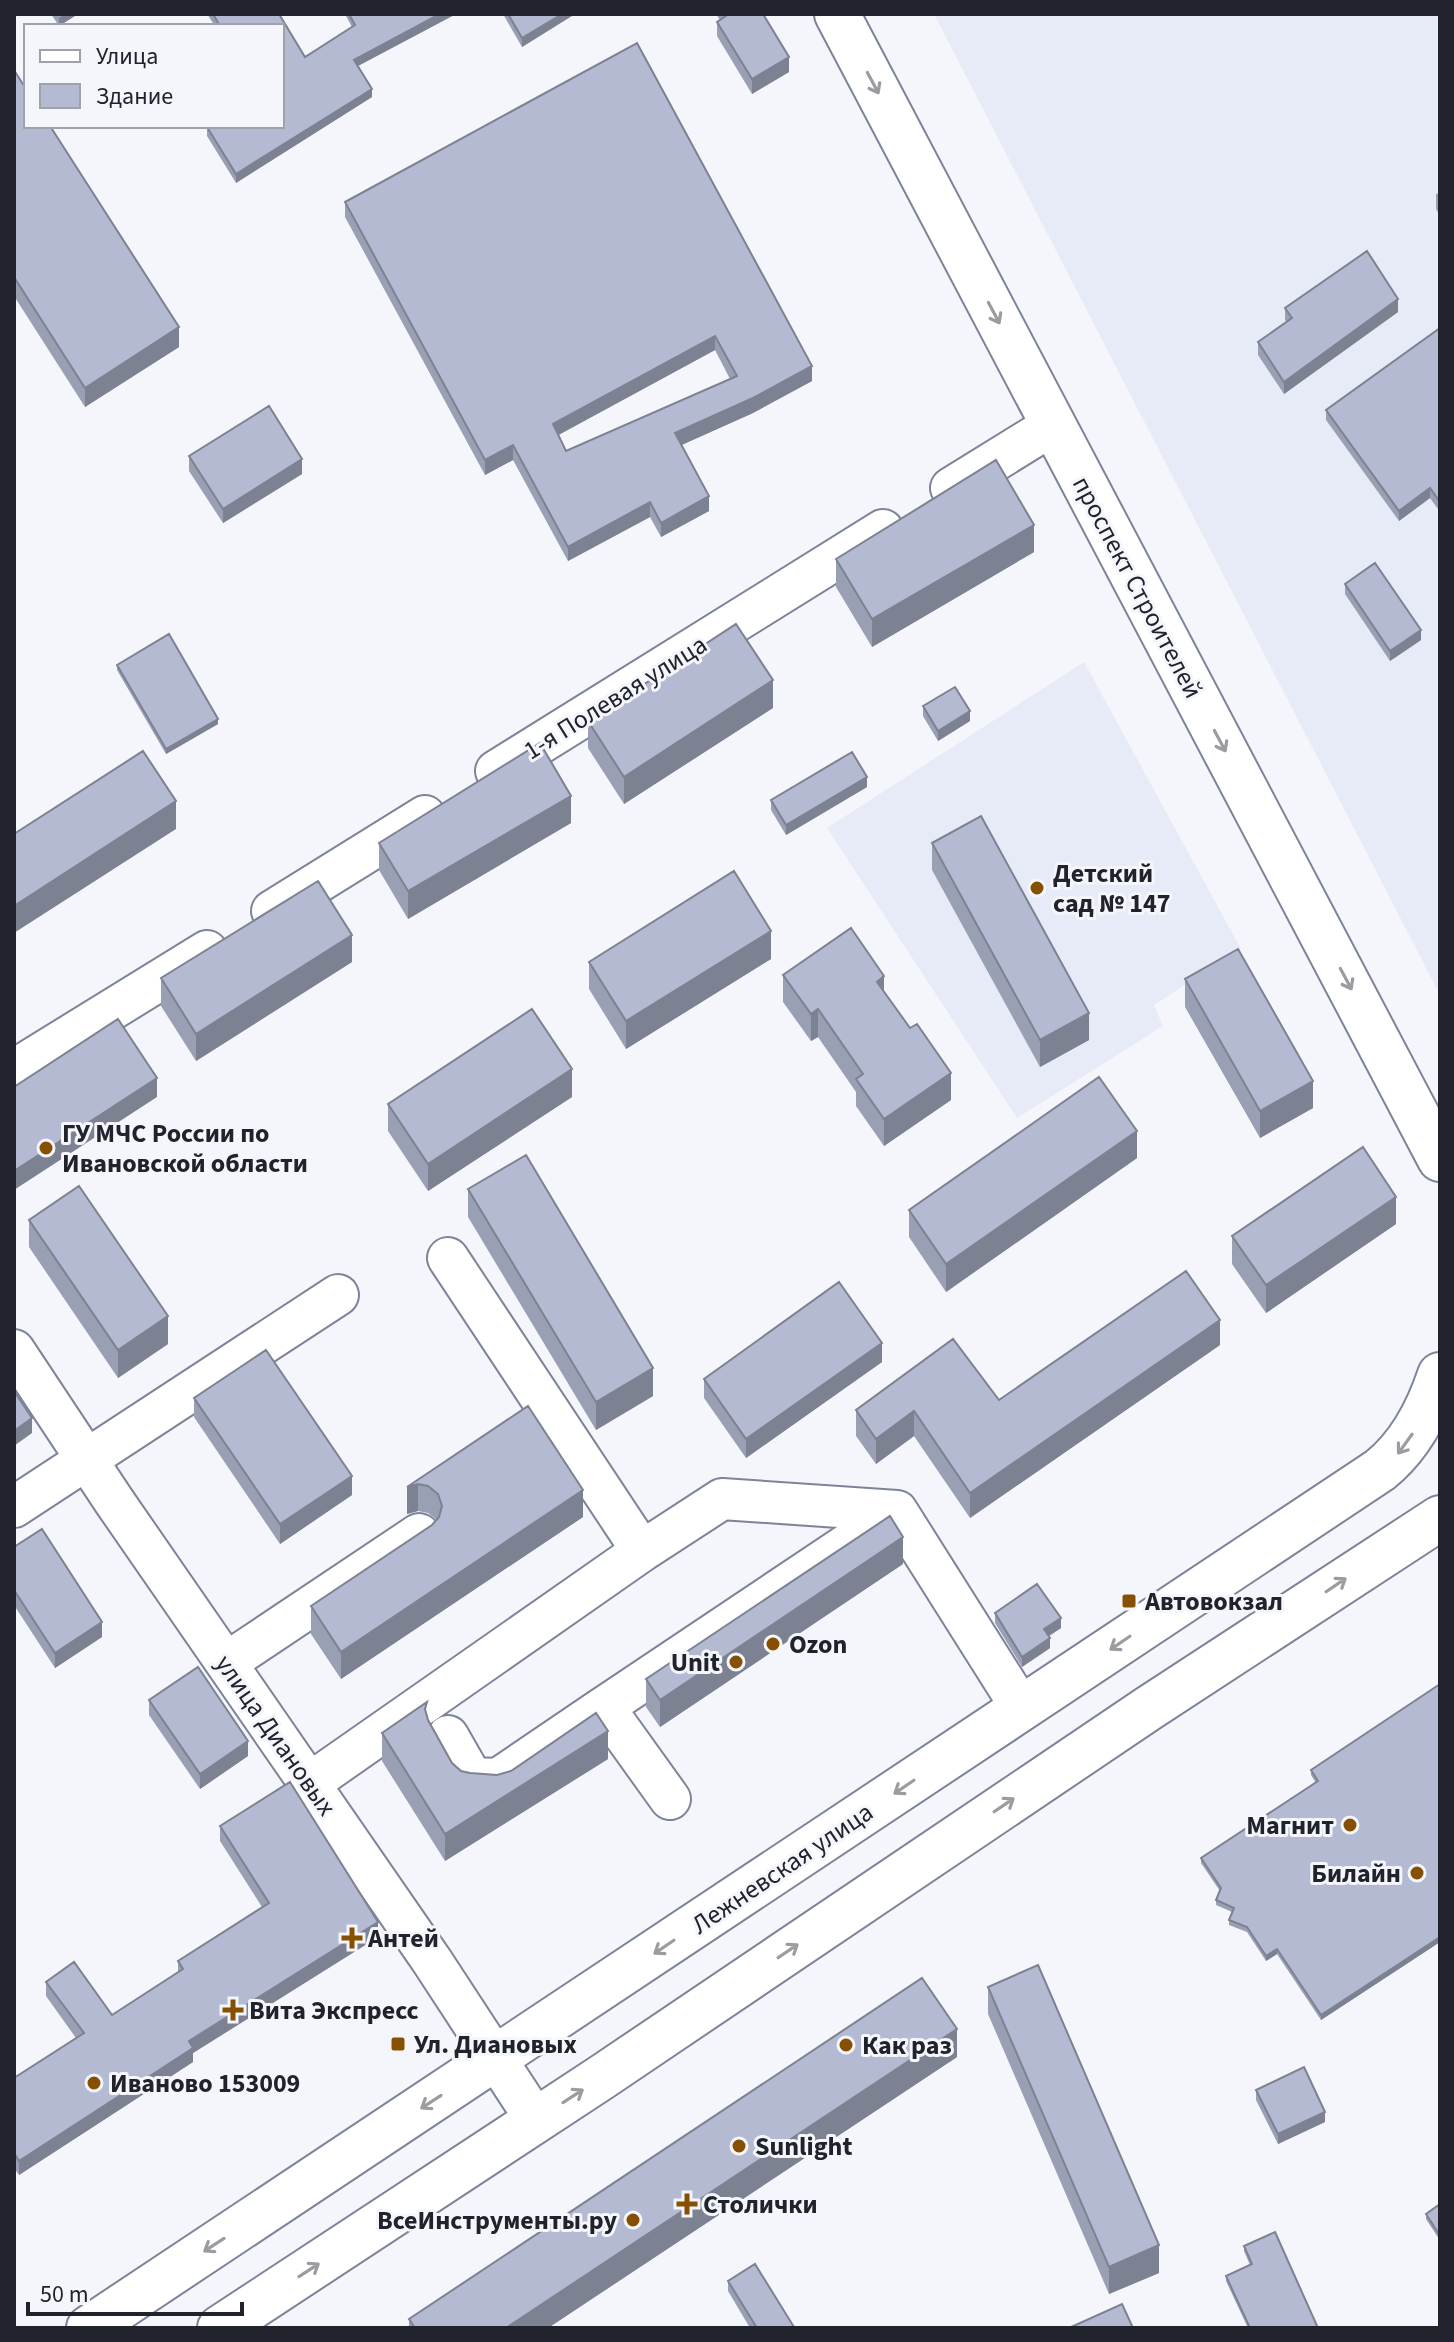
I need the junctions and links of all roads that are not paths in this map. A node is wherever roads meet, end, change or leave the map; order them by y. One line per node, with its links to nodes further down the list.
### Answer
1 (837, 14): 3 (main road, проспект Строителей, one-way to 3)
2 (872, 14): 3 (main road, проспект Строителей)
3 (1066, 417): 4 (street, 1-я Полевая улица); 5 (main road, проспект Строителей); 6 (main road, проспект Строителей, one-way to 6)
4 (14, 1070)
5 (1440, 1095)
6 (1440, 1159)
7 (448, 1258): 16 (street)
8 (338, 1295): 11 (street)
9 (14, 1350): 11 (street, улица Диановых)
10 (1440, 1375): 19 (main road, Лежневская улица, one-way to 19)
11 (86, 1459): 12 (street); 17 (street, улица Диановых)
12 (14, 1507)
13 (897, 1511): 16 (street); 18 (street); 19 (street)
14 (1440, 1518): 24 (main road, one-way to 14)
15 (419, 1534): 17 (street)
16 (642, 1551): 21 (street)
17 (226, 1663): 21 (street, улица Диановых)
18 (604, 1707): 20 (street); 22 (street)
19 (1022, 1709): 23 (main road, Лежневская улица, one-way to 23)
20 (448, 1736)
21 (310, 1783): 23 (street, улица Диановых)
22 (670, 1799)
23 (496, 2059): 24 (street, улица Диановых); 25 (main road, Лежневская улица, one-way to 25)
24 (536, 2120): 26 (main road, one-way to 24)
25 (89, 2328)
26 (220, 2328)

